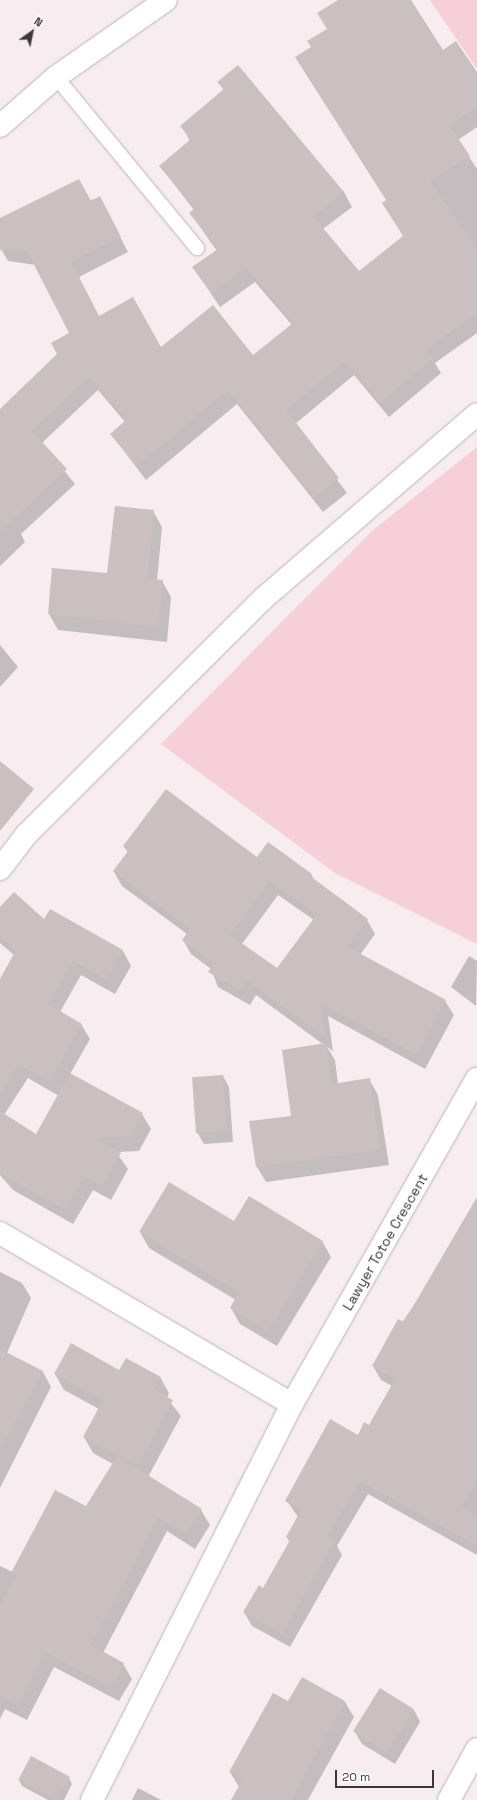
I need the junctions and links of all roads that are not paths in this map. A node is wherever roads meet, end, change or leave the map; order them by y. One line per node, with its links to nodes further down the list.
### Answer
1 (166, 0): 2 (street)
2 (56, 78): 3 (street); 4 (lane)
3 (0, 126)
4 (197, 248)
5 (477, 414): 6 (street)
6 (0, 868)
7 (477, 1079): 9 (street, Lawyer Totoe Crescent)
8 (0, 1232): 9 (street)
9 (292, 1404): 11 (street, Lawyer Totoe Crescent)
10 (477, 1749): 12 (street)
11 (92, 1800)
12 (449, 1800)

